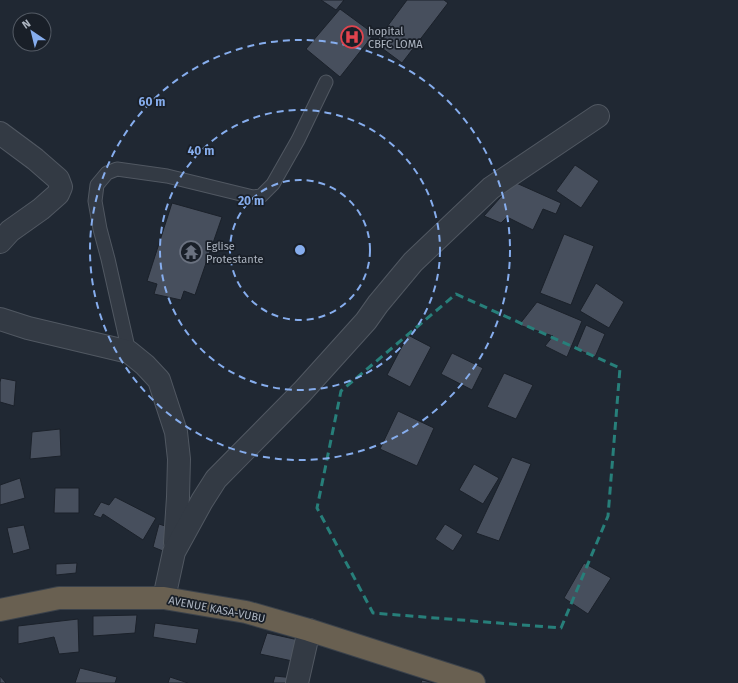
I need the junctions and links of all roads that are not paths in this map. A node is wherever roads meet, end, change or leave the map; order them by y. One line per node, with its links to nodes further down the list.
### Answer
1 (326, 82): 6 (lane)
2 (598, 116): 7 (street)
3 (0, 133): 4 (street)
4 (0, 242)
5 (0, 318): 6 (street)
6 (129, 352): 7 (street)
7 (174, 552): 8 (street)
8 (164, 598): 9 (highway, AVENUE KASA-VUBU); 10 (highway, AVENUE KASA-VUBU)
9 (0, 610)
10 (309, 630): 11 (street); 12 (highway, AVENUE KASA-VUBU)
11 (297, 683)
12 (474, 683)

